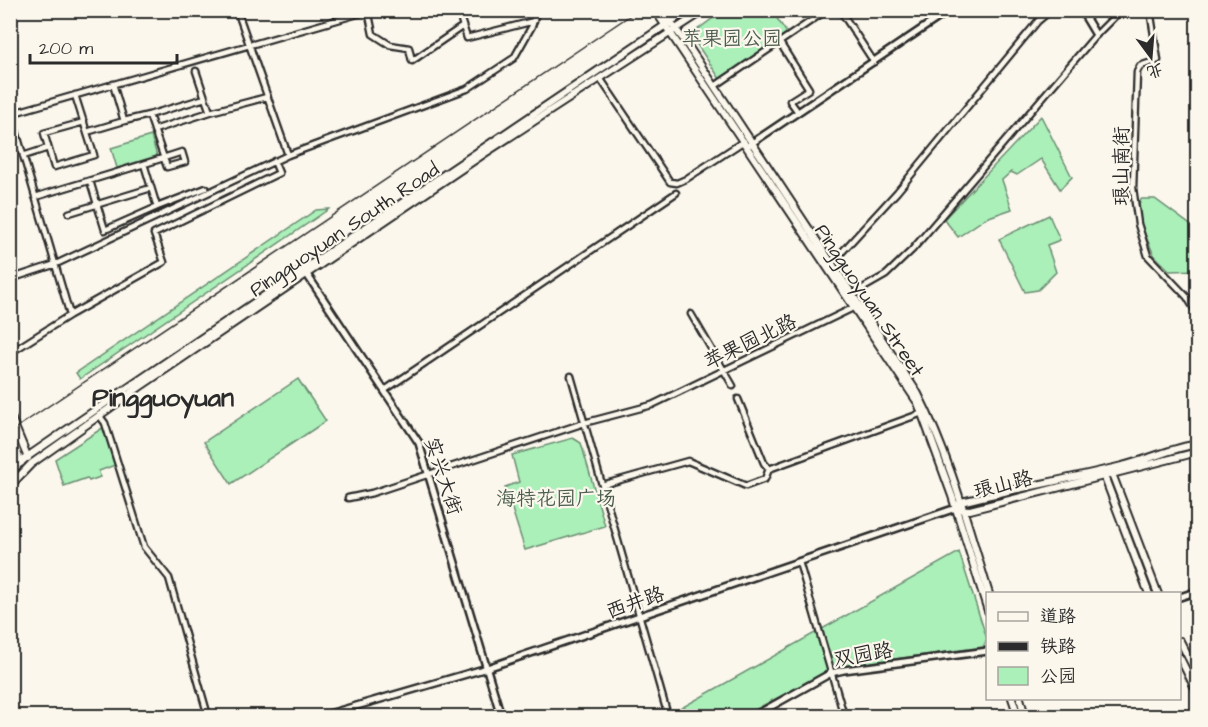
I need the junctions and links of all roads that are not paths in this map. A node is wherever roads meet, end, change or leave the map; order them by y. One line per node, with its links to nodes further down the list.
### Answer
1 (237, 10): 22 (street)
2 (458, 10): 18 (street)
3 (537, 10): 16 (street)
4 (655, 10): 17 (main road)
5 (660, 10): 17 (main road)
6 (688, 10): 17 (main road, Pingguoyuan South Road)
7 (705, 10): 19 (main road, Pingguoyuan South Road)
8 (827, 10): 21 (street)
9 (840, 10): 23 (street)
10 (950, 10): 23 (street)
11 (1051, 10): 55 (street)
12 (1082, 10): 20 (street)
13 (1121, 10): 20 (street)
14 (1150, 10): 62 (street, 琅山南街)
15 (368, 11): 18 (street); 22 (street)
16 (534, 21): 18 (street); 41 (street)
17 (668, 25): 19 (main road); 56 (main road, Pingguoyuan South Road)
18 (463, 26)
19 (674, 32): 25 (main road, Pingguoyuan South Road); 27 (main road, Pingguoyuan Street); 39 (main road, Pingguoyuan Street)
20 (1096, 35): 58 (street)
21 (780, 43): 27 (street); 32 (street)
22 (249, 45): 26 (street); 29 (street)
23 (874, 62): 32 (street)
24 (196, 71): 30 (street)
25 (600, 78): 39 (street); 56 (main road, Pingguoyuan South Road)
26 (113, 84): 28 (street); 35 (street)
27 (715, 86): 39 (main road, Pingguoyuan Street)
28 (75, 95): 33 (street); 36 (street)
29 (267, 97): 31 (street); 41 (street)
30 (205, 98): 31 (street); 34 (street)
31 (210, 112): 37 (street)
32 (798, 112): 39 (street)
33 (11, 114): 42 (street)
34 (149, 115): 35 (street); 37 (street)
35 (124, 121): 38 (street)
36 (84, 122): 40 (street); 40 (street)
37 (154, 130): 43 (street)
38 (90, 131)
39 (748, 143): 55 (main road, Pingguoyuan Street)
40 (48, 148): 42 (street)
41 (288, 155): 44 (street)
42 (23, 156): 50 (street)
43 (164, 158): 43 (street); 45 (street)
44 (274, 161): 54 (street); 61 (street)
45 (144, 164): 46 (street); 47 (street)
46 (90, 181): 50 (street); 51 (street)
47 (151, 188): 51 (street); 52 (street)
48 (207, 188): 52 (street)
49 (676, 193): 67 (street)
50 (35, 197): 54 (street)
51 (97, 205): 52 (street); 53 (street)
52 (157, 207)
53 (69, 213)
54 (56, 264): 57 (street); 61 (street)
55 (830, 265): 58 (main road, Pingguoyuan Street)
56 (305, 273): 67 (street, 实兴大街); 71 (main road, Pingguoyuan South Road); 76 (main road, Pingguoyuan South Road)
57 (10, 279)
58 (850, 296): 59 (main road, Pingguoyuan Street); 69 (main road, Pingguoyuan Street)
59 (855, 307): 64 (street, 苹果园北路); 69 (main road, Pingguoyuan Street)
60 (691, 314): 64 (street)
61 (70, 315): 63 (street)
62 (1197, 315)
63 (10, 353)
64 (724, 370): 66 (street); 72 (street, 苹果园北路)
65 (571, 376): 72 (street)
66 (733, 386)
67 (385, 390): 84 (street, 实兴大街)
68 (738, 399): 80 (street)
69 (925, 412): 80 (street); 88 (main road, Pingguoyuan Street)
70 (10, 415): 76 (main road)
71 (99, 415): 78 (main road, Pingguoyuan South Road); 106 (street)
72 (584, 423): 84 (street, 苹果园北路); 85 (street)
73 (10, 432): 77 (main road)
74 (1197, 444): 81 (main road, 琅山路)
75 (1197, 452): 81 (main road, 琅山路)
76 (27, 457): 77 (main road, Pingguoyuan South Road); 78 (main road)
77 (21, 462): 79 (main road); 82 (main road, Pingguoyuan South Road)
78 (31, 464): 79 (main road, Pingguoyuan South Road)
79 (25, 469): 86 (main road, Pingguoyuan South Road)
80 (769, 469): 85 (street)
81 (1111, 471): 83 (main road, 琅山路); 93 (main road)
82 (10, 472)
83 (1103, 473): 88 (main road, 琅山路); 92 (main road)
84 (430, 474): 87 (street, 苹果园北路); 100 (street, 实兴大街)
85 (602, 485): 96 (street)
86 (10, 486)
87 (348, 498)
88 (960, 507): 89 (street, 西井路); 91 (main road, Pingguoyuan Street); 95 (main road, Pingguoyuan Street)
89 (799, 562): 96 (street, 西井路); 101 (street)
90 (1197, 591): 94 (street)
91 (987, 592)
92 (1148, 592)
93 (1157, 592)
94 (1181, 596)
95 (986, 607)
96 (639, 616): 100 (street, 西井路); 109 (street)
97 (1181, 645): 102 (main road)
98 (986, 651): 101 (street, 双园路)
99 (1181, 662): 103 (main road)
100 (487, 668): 107 (street, 西井路); 108 (street, 实兴大街)
101 (831, 673): 110 (street, 双园路); 111 (street)
102 (1197, 676)
103 (1197, 694)
104 (1012, 700): 112 (main road)
105 (1020, 700): 113 (main road)
106 (208, 717)
107 (322, 717)
108 (501, 717)
109 (668, 717)
110 (754, 717)
111 (844, 717)
112 (1018, 717)
113 (1025, 717)

